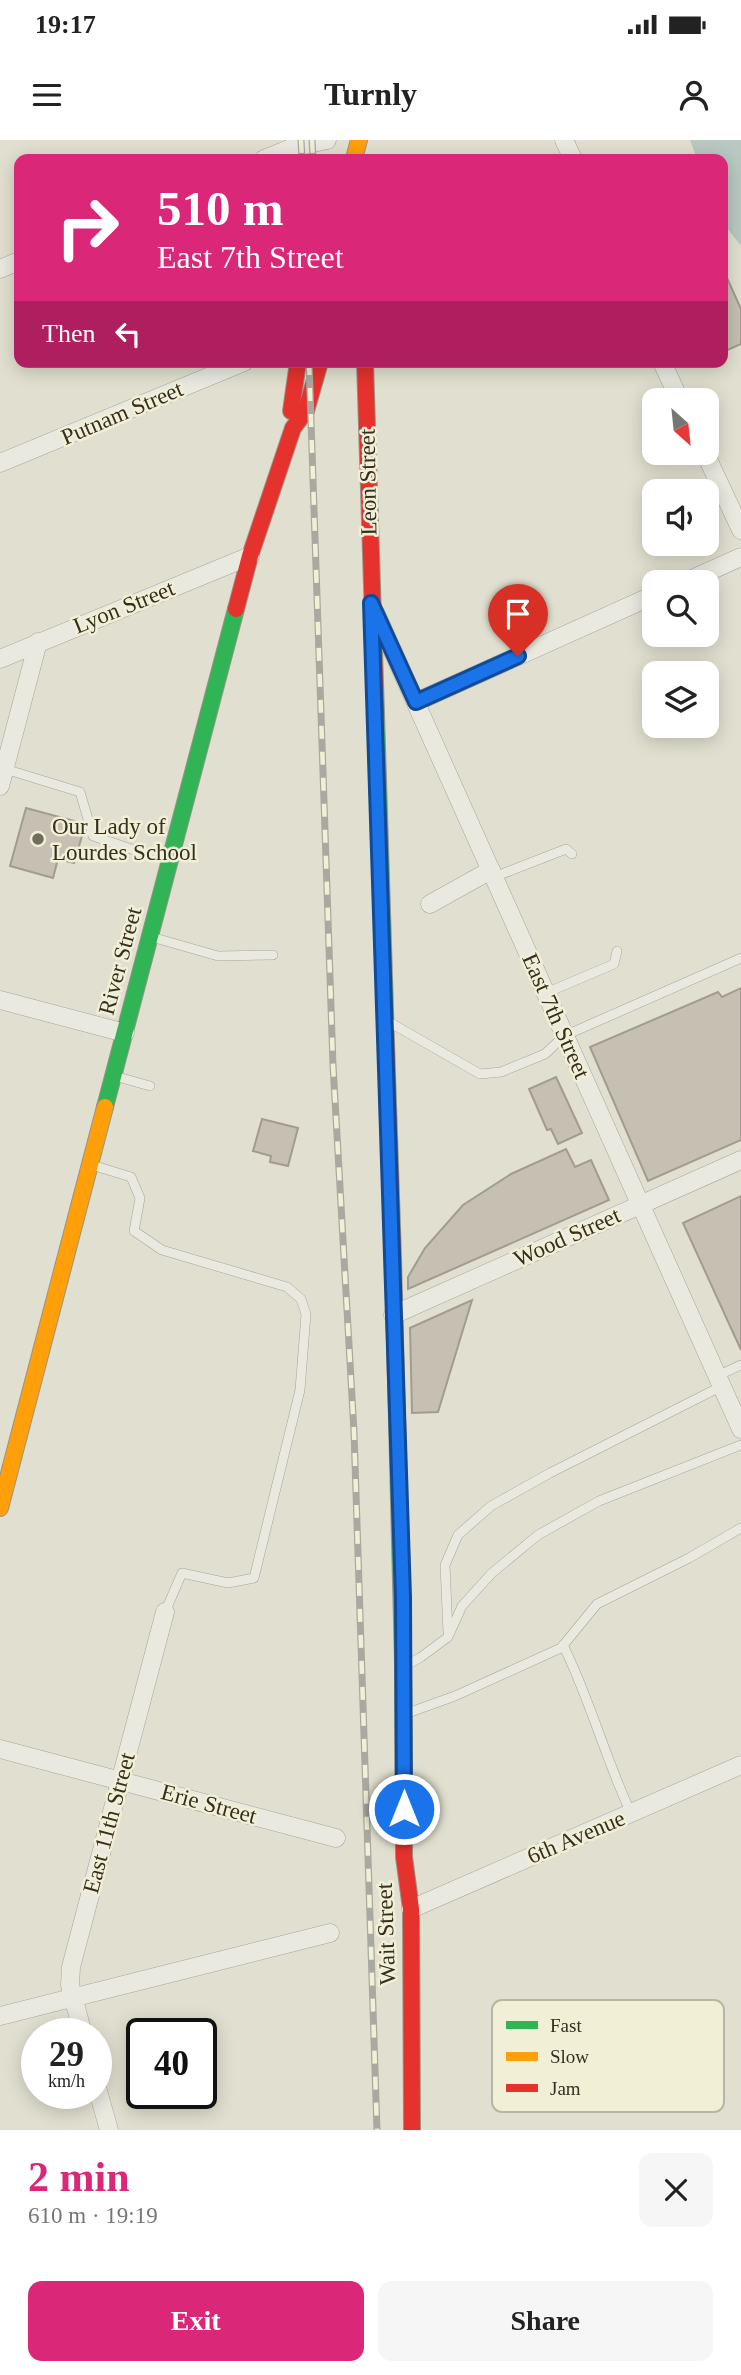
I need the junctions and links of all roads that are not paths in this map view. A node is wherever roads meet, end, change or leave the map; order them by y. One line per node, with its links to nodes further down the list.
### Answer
1 (327, 140): 2 (street)
2 (276, 154)
3 (230, 368): 10 (street, Putnam Street)
4 (297, 368): 9 (street, River Street)
5 (318, 368): 9 (street, River Street)
6 (365, 368): 17 (street, Leon Street)
7 (665, 368): 8 (street)
8 (674, 388)
9 (293, 428): 13 (street, River Street)
10 (0, 463)
11 (711, 466): 12 (street)
12 (741, 530)
13 (250, 556): 18 (street, Lyon Street); 26 (street, River Street)
14 (741, 557): 15 (street)
15 (712, 570)
16 (642, 601): 20 (street)
17 (371, 603): 20 (street, East 7th Street); 32 (street, Wait Street)
18 (38, 642): 19 (street, Lyon Street); 21 (street)
19 (0, 659)
20 (416, 702): 24 (street, East 7th Street)
21 (2, 777): 22 (lane)
22 (140, 852)
23 (572, 854): 24 (lane)
24 (493, 874): 25 (street); 30 (street, East 7th Street)
25 (430, 904)
26 (150, 936): 28 (lane); 33 (street, River Street)
27 (618, 951): 30 (lane)
28 (273, 955)
29 (741, 958): 34 (lane)
30 (546, 993): 34 (street, East 7th Street)
31 (0, 1000): 33 (street)
32 (384, 1019): 34 (lane); 40 (street, Wait Street)
33 (125, 1033): 35 (street, River Street)
34 (564, 1036): 39 (street, East 7th Street)
35 (113, 1076): 36 (lane); 38 (street, River Street)
36 (150, 1086)
37 (741, 1160): 39 (street, Wood Street)
38 (90, 1165): 45 (street, River Street); 48 (lane)
39 (641, 1205): 40 (street, Wood Street); 42 (street, East 7th Street)
40 (393, 1315): 51 (street, Wait Street)
41 (741, 1365): 42 (lane)
42 (720, 1381): 43 (street, East 7th Street); 49 (lane)
43 (741, 1429)
44 (741, 1445): 49 (lane)
45 (2, 1488): 46 (street, River Street)
46 (0, 1508)
47 (741, 1528): 50 (lane)
48 (165, 1612): 55 (street, East 11th Street)
49 (448, 1637): 51 (lane)
50 (563, 1645): 52 (lane); 56 (lane)
51 (404, 1667): 52 (street, Wait Street)
52 (404, 1715): 58 (street, Wait Street)
53 (0, 1749): 55 (street, Erie Street)
54 (741, 1766): 56 (street, 6th Avenue)
55 (121, 1780): 57 (street, Erie Street); 60 (street, East 11th Street)
56 (631, 1813): 58 (street, 6th Avenue)
57 (336, 1838)
58 (411, 1909): 65 (street, Wait Street)
59 (330, 1933): 60 (street)
60 (74, 1998): 61 (street); 62 (street, East 11th Street)
61 (0, 2015)
62 (79, 2018)
63 (103, 2109): 64 (street)
64 (108, 2130)
65 (412, 2130)

